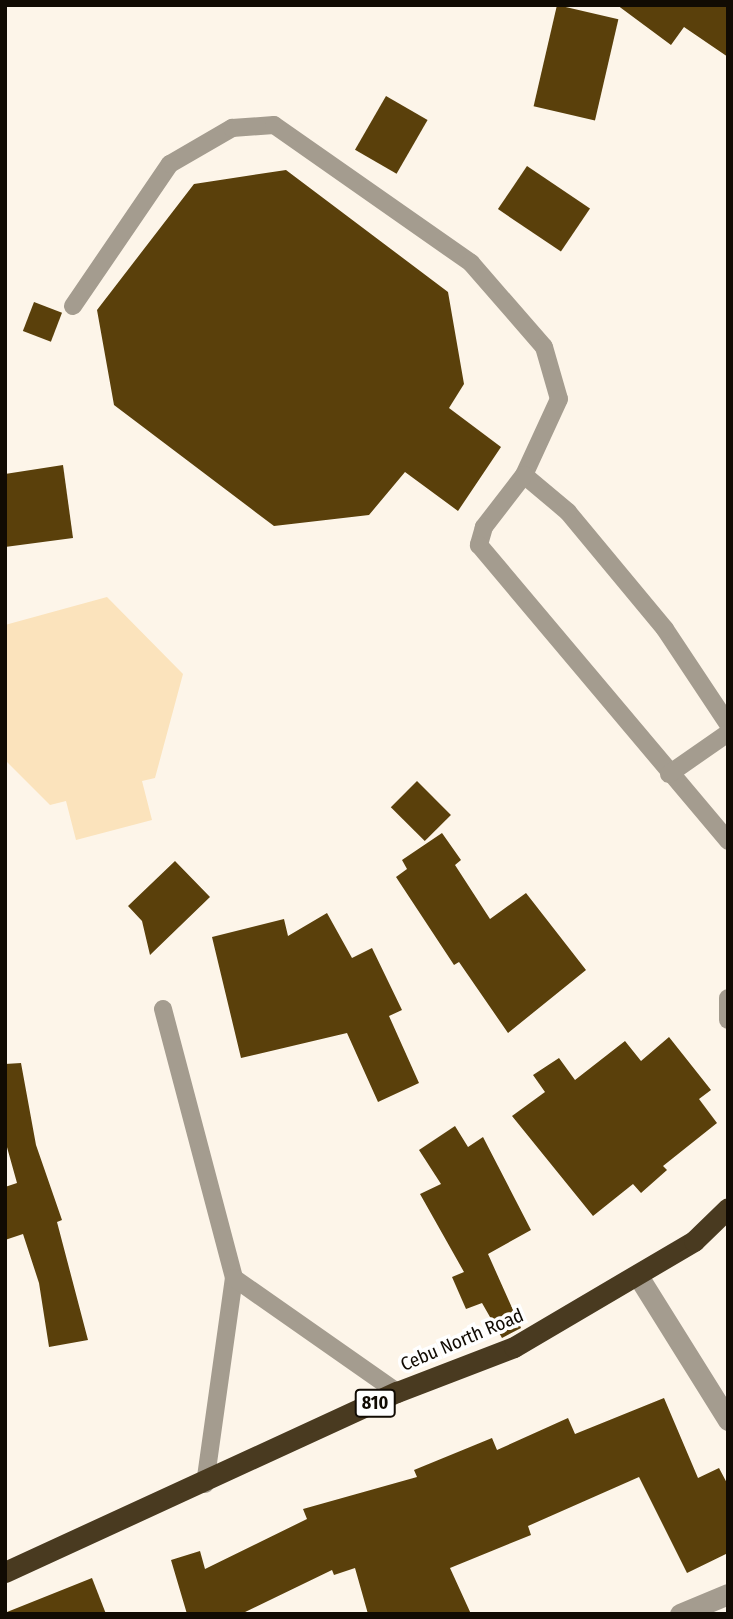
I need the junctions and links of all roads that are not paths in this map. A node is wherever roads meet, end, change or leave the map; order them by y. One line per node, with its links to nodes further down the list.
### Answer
1 (73, 306): 2 (lane)
2 (524, 475): 3 (lane); 5 (lane)
3 (728, 724)
4 (728, 733): 5 (lane)
5 (669, 774): 6 (lane)
6 (728, 841)
7 (728, 998): 9 (lane)
8 (163, 1009): 12 (lane)
9 (728, 1020)
10 (728, 1208): 11 (highway, Cebu North Road / 810)
11 (638, 1276): 13 (highway, Cebu North Road / 810); 14 (street)
12 (234, 1278): 13 (lane); 15 (lane)
13 (397, 1392): 15 (highway, Cebu North Road / 810)
14 (728, 1420)
15 (205, 1484): 16 (highway, Cebu North Road / 810)
16 (5, 1572)
17 (728, 1594): 18 (street)
18 (680, 1614)

